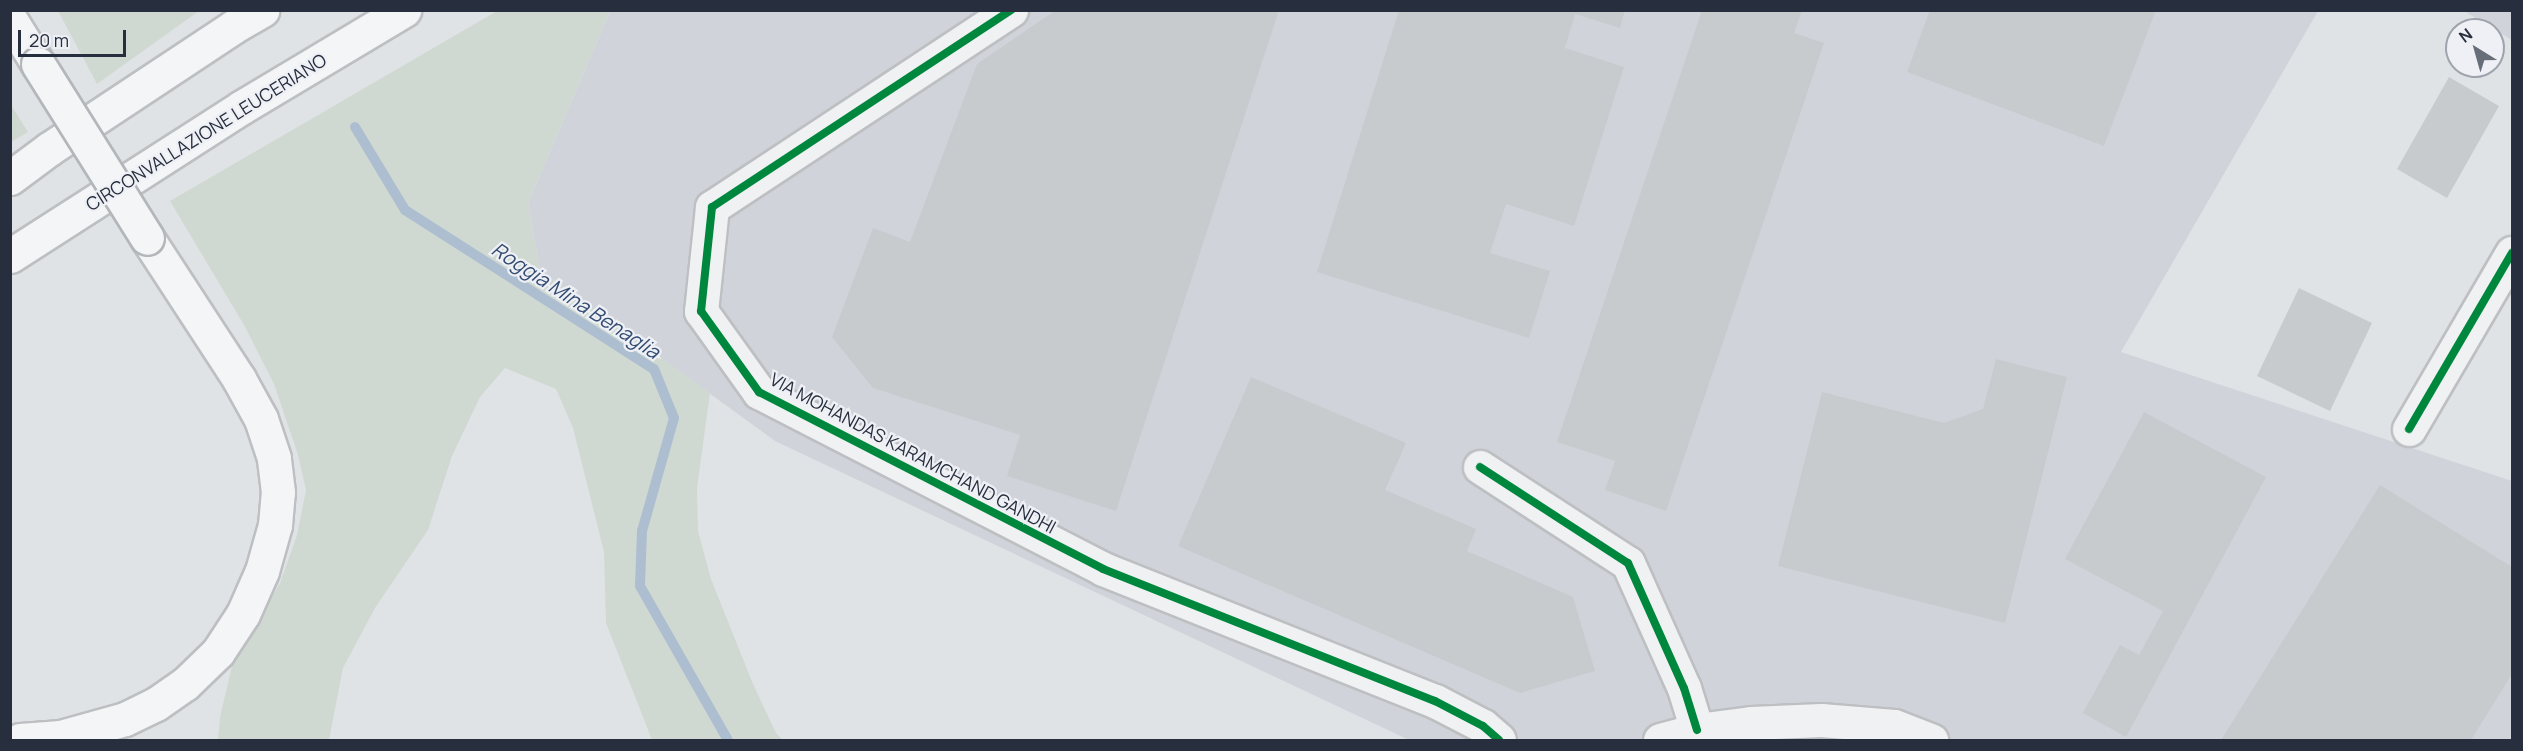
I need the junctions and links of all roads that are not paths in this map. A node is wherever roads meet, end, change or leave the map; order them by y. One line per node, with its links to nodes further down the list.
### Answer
1 (262, 10): 5 (highway)
2 (404, 10): 7 (highway, CIRCONVALLAZIONE LEUCERIANO)
3 (1011, 10): 12 (street, VIA MOHANDAS KARAMCHAND GANDHI)
4 (10, 19): 11 (highway, bridge)
5 (10, 178)
6 (2512, 253): 8 (street)
7 (10, 256)
8 (2409, 429)
9 (1480, 467): 10 (street)
10 (1697, 730): 13 (street); 14 (street)
11 (20, 741)
12 (1499, 741)
13 (1660, 741)
14 (1931, 741)

